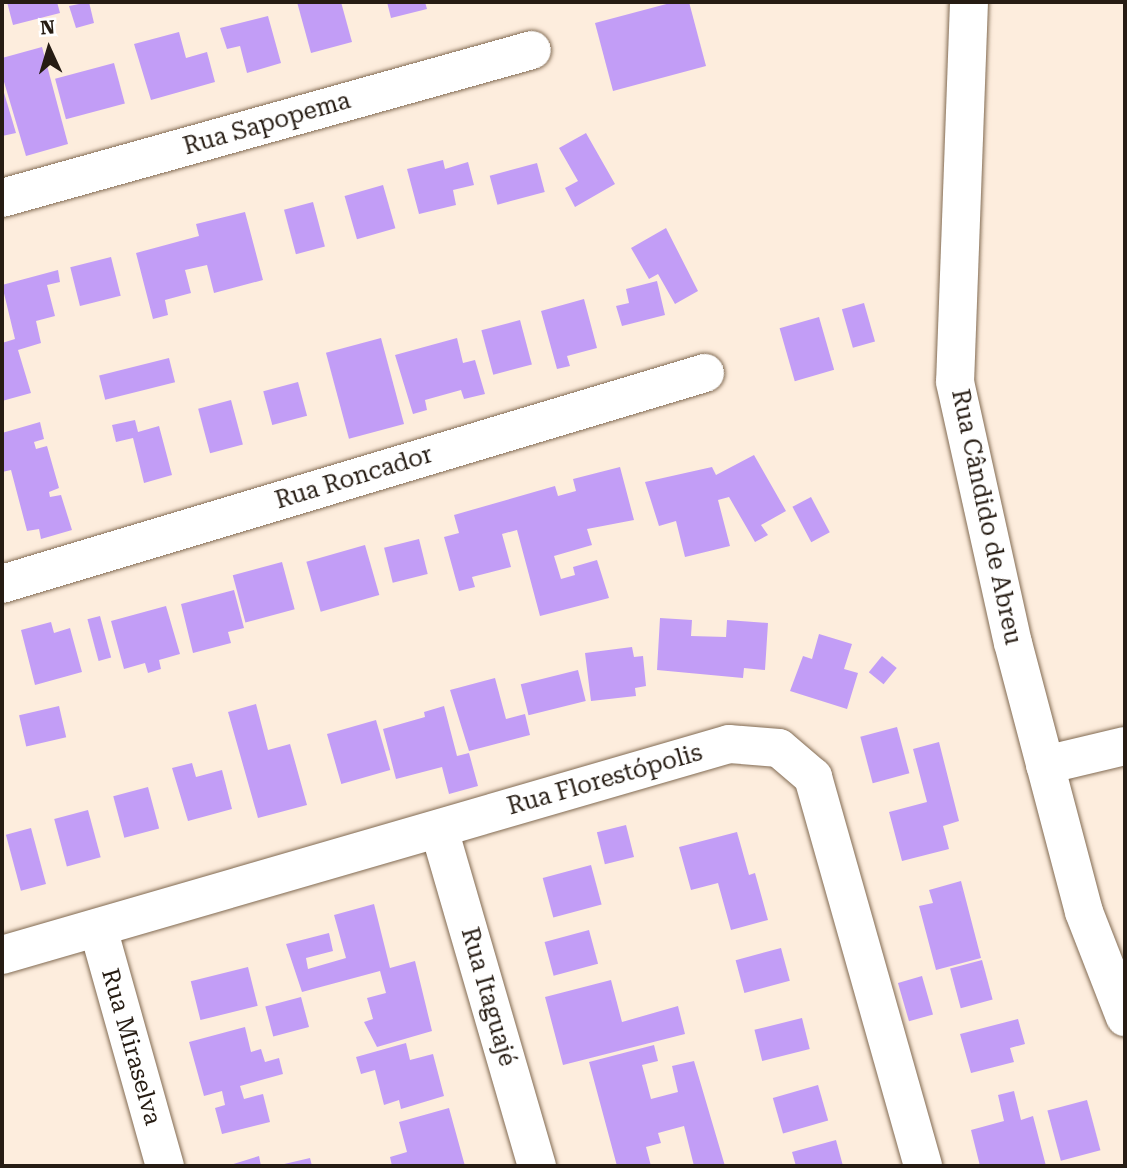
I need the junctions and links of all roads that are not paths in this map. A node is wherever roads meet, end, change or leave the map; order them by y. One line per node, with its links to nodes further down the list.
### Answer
1 (970, 2): 7 (street, Rua Cândido de Abreu)
2 (532, 50): 3 (street, Rua Sapopema)
3 (2, 198)
4 (705, 373): 5 (street, Rua Roncador)
5 (2, 584)
6 (1125, 746): 7 (street)
7 (1045, 765): 11 (street, Rua Cândido de Abreu)
8 (439, 829): 9 (street, Rua Florestópolis); 13 (street, Rua Itaguajé); 14 (street, Rua Florestópolis)
9 (98, 928): 10 (street, Rua Florestópolis); 12 (street, Rua Miraselva)
10 (2, 955)
11 (1125, 1017)
12 (165, 1166)
13 (537, 1166)
14 (923, 1166)

